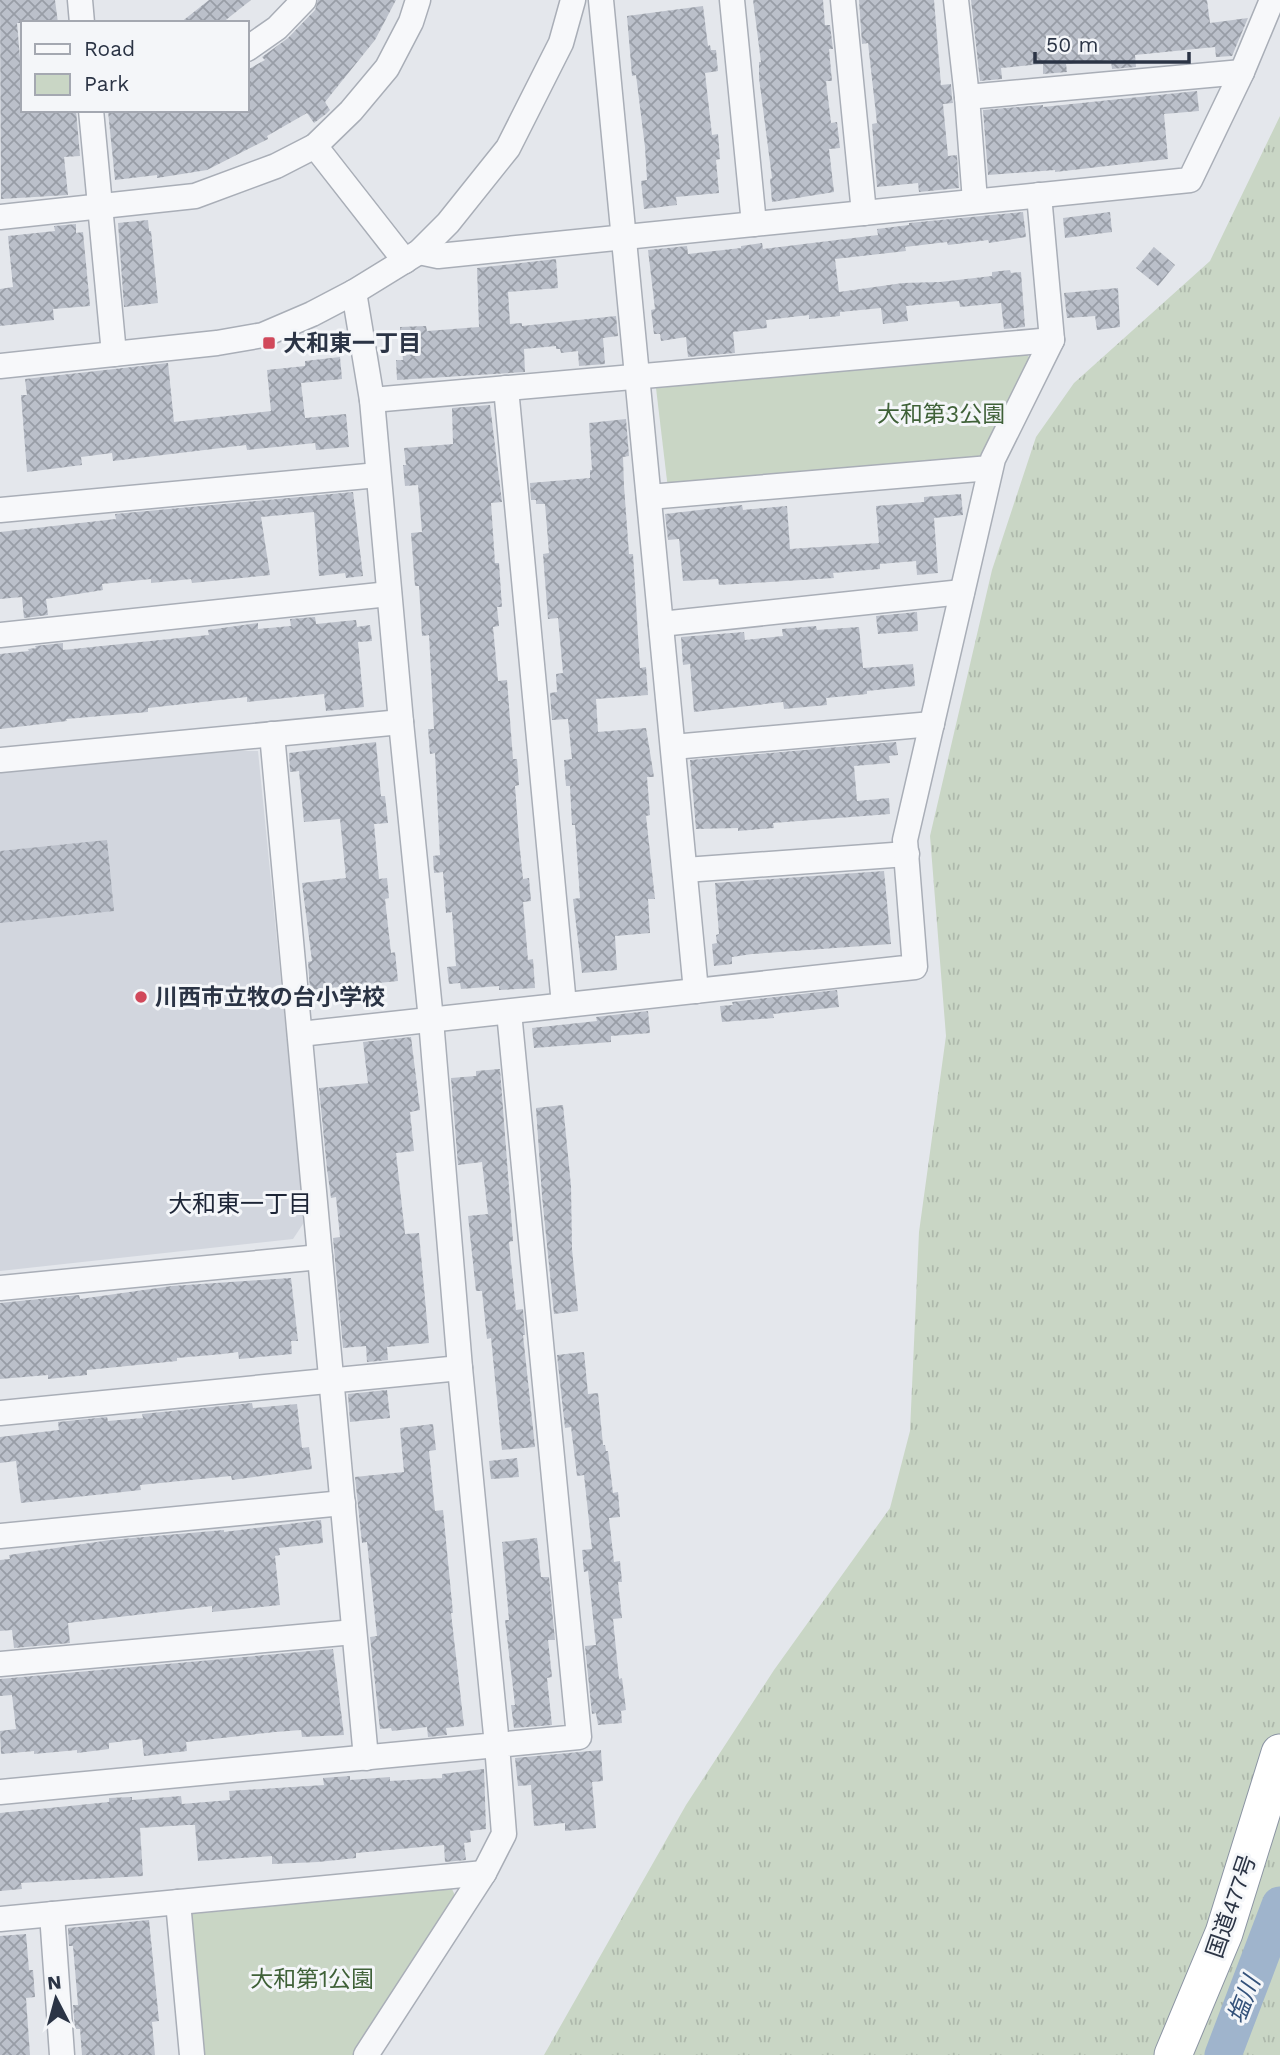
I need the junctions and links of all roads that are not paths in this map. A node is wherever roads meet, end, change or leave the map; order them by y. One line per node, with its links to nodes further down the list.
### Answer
1 (80, 0): 10 (street)
2 (304, 0): 11 (street)
3 (418, 0): 15 (street)
4 (573, 0): 23 (street)
5 (601, 0): 22 (street)
6 (732, 0): 21 (street)
7 (843, 0): 19 (street)
8 (956, 0): 13 (street)
9 (1272, 0): 12 (street)
10 (82, 21)
11 (248, 48)
12 (1242, 72): 13 (street); 16 (street)
13 (967, 97): 17 (street)
14 (91, 112): 18 (street)
15 (315, 146): 18 (street); 23 (street)
16 (1039, 195): 17 (street); 25 (street)
17 (975, 201): 19 (street)
18 (100, 207): 20 (street); 26 (street)
19 (864, 213): 21 (street)
20 (0, 217)
21 (754, 224): 22 (street)
22 (624, 237): 23 (street); 28 (street)
23 (412, 257): 24 (street)
24 (354, 292): 26 (street); 30 (street)
25 (1052, 340): 28 (street); 31 (street)
26 (114, 354): 27 (street)
27 (0, 366)
28 (637, 377): 29 (street); 33 (street)
29 (506, 388): 30 (street); 47 (street)
30 (372, 400): 32 (street)
31 (990, 468): 33 (street); 35 (street)
32 (378, 475): 34 (street); 36 (street)
33 (649, 497): 37 (street)
34 (0, 510)
35 (962, 592): 37 (street); 40 (street)
36 (389, 594): 38 (street); 39 (street)
37 (661, 624): 42 (street)
38 (0, 635)
39 (401, 722): 41 (street); 49 (street)
40 (932, 724): 42 (street); 44 (street)
41 (272, 734): 43 (street); 50 (street)
42 (673, 747): 45 (street)
43 (0, 760)
44 (906, 854): 45 (street); 46 (street)
45 (685, 870): 46 (street)
46 (696, 991): 47 (street)
47 (564, 1005): 48 (street)
48 (509, 1012): 49 (street); 60 (street)
49 (431, 1020): 50 (street); 53 (street)
50 (300, 1034): 51 (street)
51 (320, 1257): 52 (street); 54 (street)
52 (0, 1289)
53 (460, 1368): 54 (street); 60 (street)
54 (331, 1381): 55 (street); 56 (street)
55 (0, 1413)
56 (343, 1503): 57 (street); 58 (street)
57 (0, 1536)
58 (354, 1632): 59 (street); 62 (street)
59 (0, 1664)
60 (497, 1745): 62 (street); 64 (street)
61 (1280, 1753): 71 (highway, 国道477号)
62 (366, 1758): 63 (street)
63 (0, 1793)
64 (484, 1873): 65 (street); 70 (street)
65 (178, 1902): 66 (street); 69 (street)
66 (52, 1914): 67 (street); 68 (street)
67 (0, 1919)
68 (62, 2055)
69 (192, 2055)
70 (366, 2055)
71 (1173, 2055)

